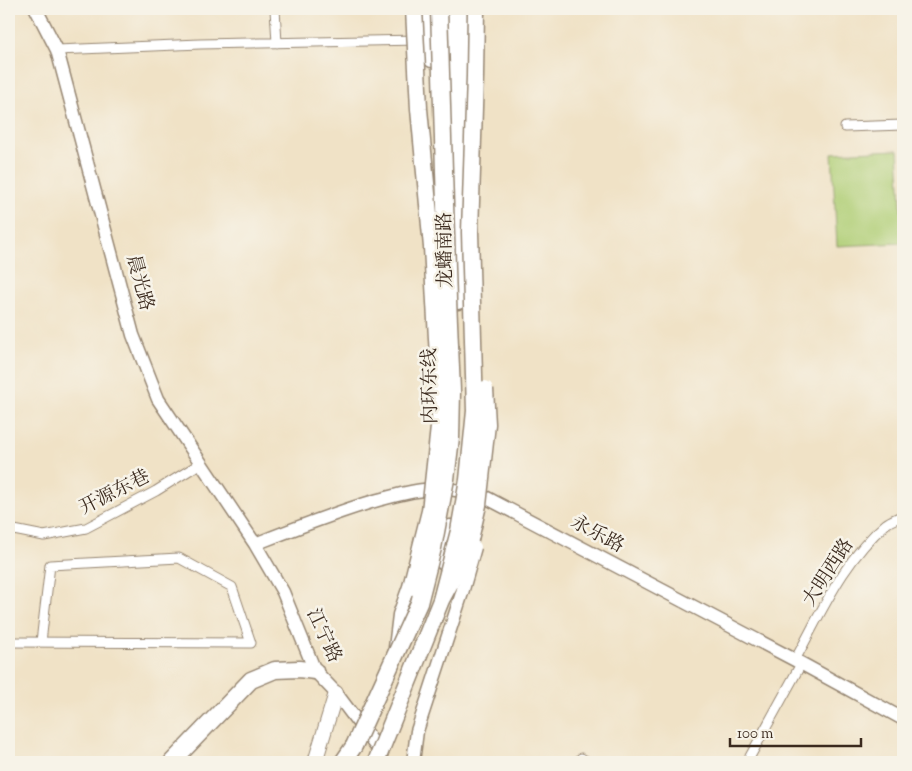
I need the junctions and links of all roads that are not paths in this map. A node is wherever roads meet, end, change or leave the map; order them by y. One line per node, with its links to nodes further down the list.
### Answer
1 (36, 9): 13 (street, 晨光路)
2 (275, 9): 12 (street)
3 (414, 9): 27 (highway, bridge)
4 (427, 9): 11 (highway)
5 (432, 9): 14 (street, 龙蟠南路)
6 (439, 9): 31 (highway, 内环东线, bridge)
7 (450, 9): 28 (highway, bridge)
8 (457, 9): 15 (street, 龙蟠南路)
9 (464, 9): 15 (highway)
10 (476, 9): 28 (highway, bridge)
11 (427, 40): 12 (street); 14 (highway)
12 (277, 43): 13 (street)
13 (57, 50): 21 (street, 晨光路)
14 (432, 59): 19 (street, 龙蟠南路)
15 (460, 60): 16 (street, 龙蟠南路)
16 (464, 95): 20 (highway, bridge); 23 (street, 龙蟠南路)
17 (903, 125): 18 (street)
18 (845, 127)
19 (440, 291): 22 (street, 龙蟠南路); 27 (highway, bridge)
20 (487, 424): 28 (highway, bridge); 43 (street, bridge)
21 (201, 463): 25 (street, 开源东巷); 26 (street, 晨光路)
22 (439, 489): 23 (street, 永乐路); 26 (street, 永乐路)
23 (461, 490): 32 (street, 永乐路)
24 (903, 515): 32 (street, 大明西路)
25 (9, 529)
26 (255, 544): 33 (street, 江宁路)
27 (411, 587): 31 (highway, bridge)
28 (441, 600): 41 (highway, bridge)
29 (9, 642): 30 (street)
30 (41, 642): 30 (street)
31 (396, 651): 36 (highway, 内环东线, bridge)
32 (798, 662): 35 (street, 永乐路); 44 (street, 大明西路)
33 (315, 671): 34 (street, 江宁路); 37 (highway)
34 (336, 693): 38 (main road); 42 (street, 江宁路)
35 (903, 719)
36 (354, 746): 39 (highway); 40 (highway)
37 (172, 762)
38 (315, 762)
39 (343, 762)
40 (350, 762)
41 (376, 762)
42 (383, 762)
43 (413, 762)
44 (748, 762)

